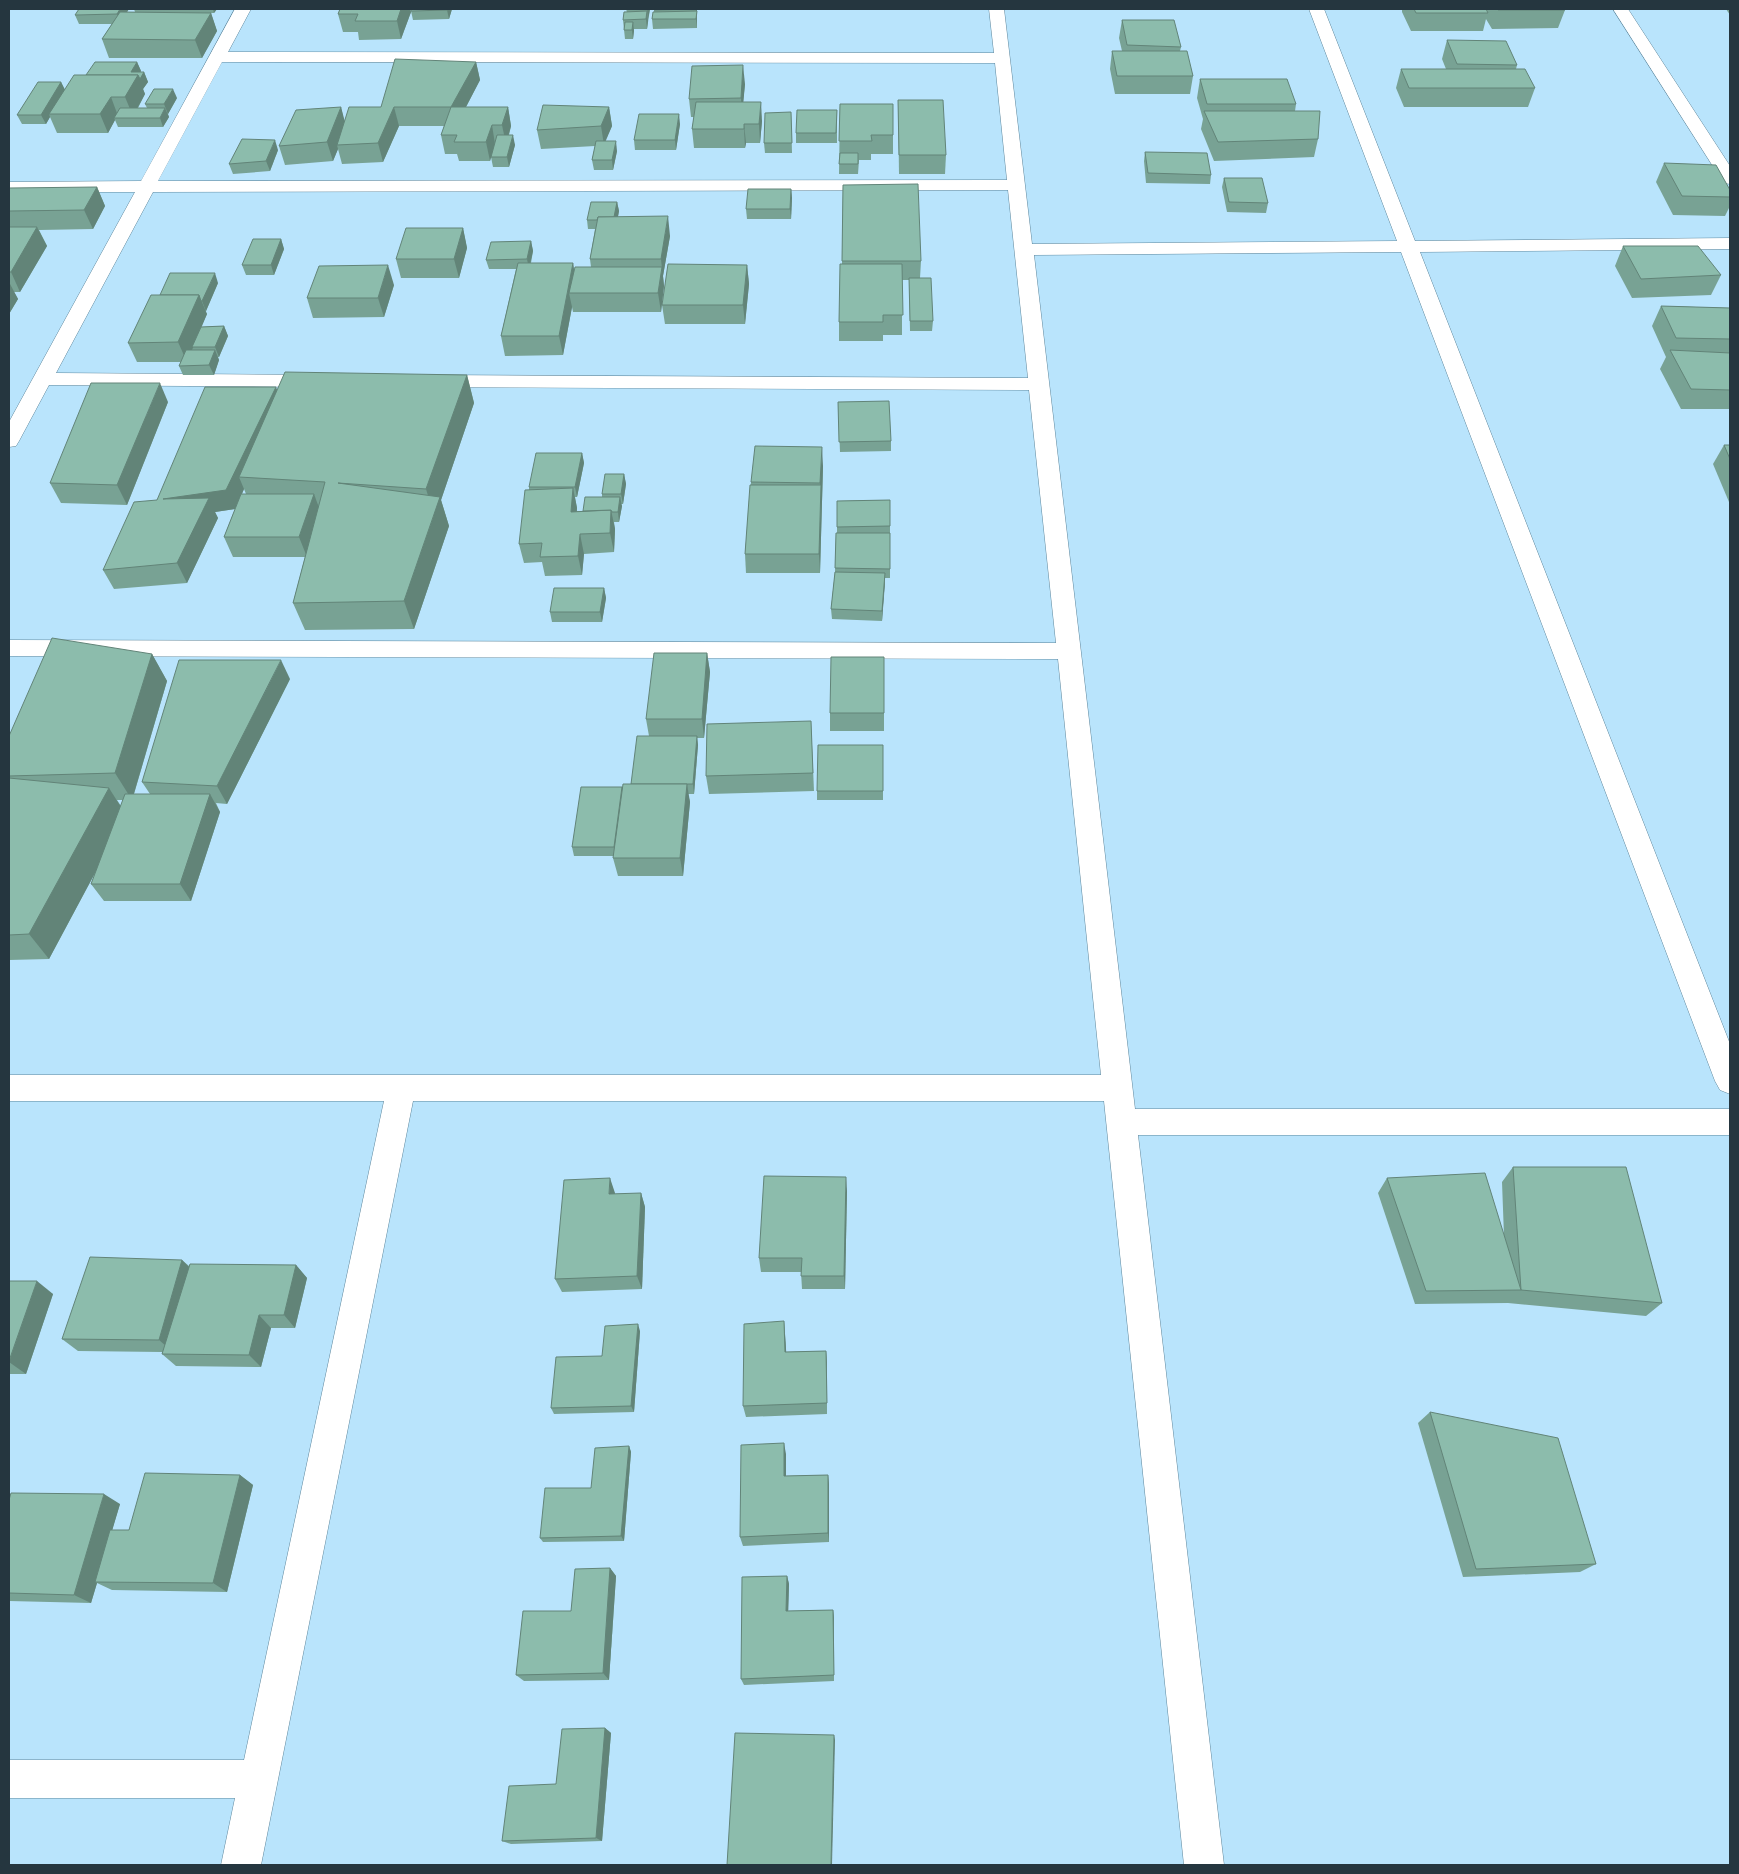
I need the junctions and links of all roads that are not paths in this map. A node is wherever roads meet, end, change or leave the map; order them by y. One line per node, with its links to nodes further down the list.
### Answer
1 (243, 9): 5 (street)
2 (997, 9): 6 (street)
3 (1317, 9): 12 (street)
4 (1620, 9): 7 (street)
5 (217, 57): 6 (street); 10 (street)
6 (1002, 58): 8 (street)
7 (1730, 179)
8 (1017, 186): 10 (street); 13 (street)
9 (9, 187): 10 (street)
10 (146, 187): 14 (street)
11 (1730, 243): 12 (street)
12 (1409, 246): 13 (street); 21 (street)
13 (1025, 250): 17 (street)
14 (42, 380): 15 (street); 18 (street)
15 (341, 381)
16 (411, 381): 17 (street)
17 (1039, 384): 20 (street)
18 (9, 441)
19 (9, 648): 20 (street)
20 (1068, 651): 24 (street)
21 (1730, 1081)
22 (9, 1088): 23 (street)
23 (401, 1088): 24 (street); 28 (street)
24 (1117, 1088): 25 (street)
25 (1121, 1122): 26 (street); 30 (street)
26 (1730, 1122)
27 (9, 1779): 28 (street)
28 (259, 1779): 29 (street)
29 (241, 1865)
30 (1204, 1865)

